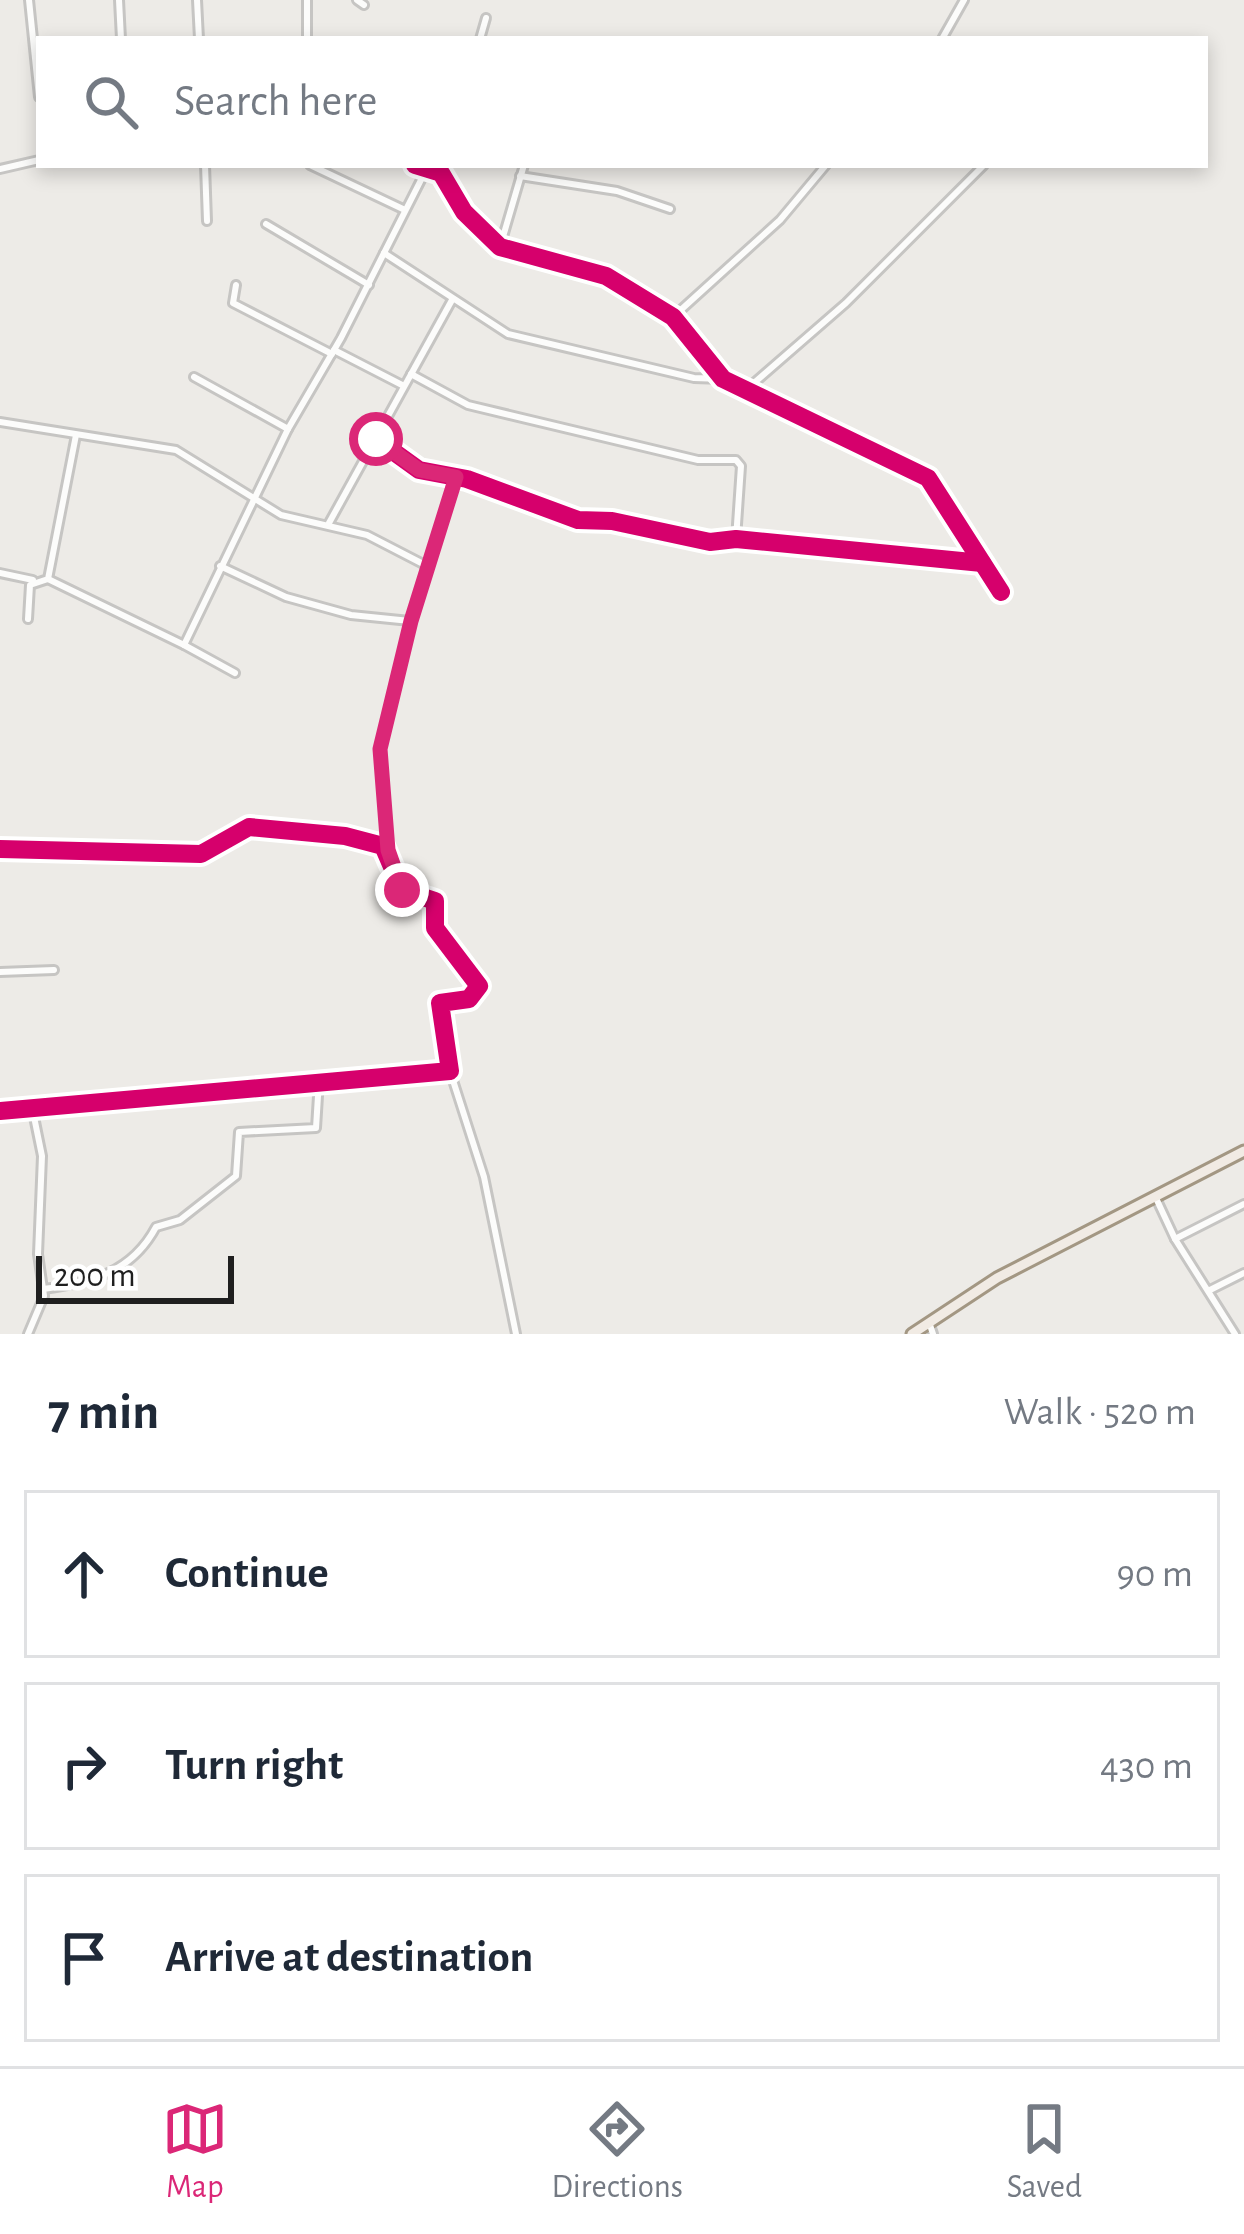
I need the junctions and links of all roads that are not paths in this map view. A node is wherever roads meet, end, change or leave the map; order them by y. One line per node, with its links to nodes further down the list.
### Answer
1 (28, 0): 12 (street)
2 (119, 0): 7 (street)
3 (197, 0): 8 (street)
4 (307, 0): 9 (street)
5 (964, 0): 11 (street)
6 (486, 18): 10 (street)
7 (121, 36)
8 (199, 36)
9 (308, 36)
10 (481, 36)
11 (944, 36)
12 (36, 71)
13 (36, 161): 20 (street)
14 (205, 168): 26 (street)
15 (316, 168): 25 (street)
16 (422, 168): 22 (street)
17 (523, 168): 23 (street)
18 (823, 168): 33 (street)
19 (981, 168): 39 (street)
20 (0, 169)
21 (442, 169): 22 (street); 28 (street)
22 (426, 170): 25 (street)
23 (520, 176): 24 (street); 28 (street)
24 (670, 208)
25 (405, 210): 29 (street)
26 (207, 221)
27 (266, 224): 30 (street)
28 (500, 247): 33 (street)
29 (383, 253): 30 (street); 32 (street)
30 (369, 285): 34 (street)
31 (236, 286): 34 (street)
32 (452, 300): 35 (street); 37 (street)
33 (674, 317): 37 (street)
34 (333, 352): 38 (street); 41 (street)
35 (411, 374): 38 (street); 47 (street)
36 (194, 376): 41 (street)
37 (722, 379): 39 (street)
38 (404, 386): 43 (street)
39 (746, 389): 48 (street)
40 (0, 422): 42 (street)
41 (288, 429): 45 (street)
42 (76, 435): 45 (street); 52 (street)
43 (376, 439): 44 (street); 46 (street)
44 (456, 477): 47 (street); 50 (street)
45 (255, 496): 46 (street); 49 (street)
46 (328, 523): 50 (street)
47 (736, 539): 48 (street)
48 (982, 562): 54 (street)
49 (220, 566): 56 (street); 57 (street)
50 (429, 567): 56 (street)
51 (0, 573): 53 (street)
52 (48, 579): 53 (street); 57 (street)
53 (37, 581): 55 (street)
54 (1001, 592)
55 (28, 620)
56 (411, 621): 60 (street)
57 (184, 645): 58 (street)
58 (236, 674)
59 (0, 849): 60 (street)
60 (388, 850): 63 (street)
61 (54, 970): 62 (street)
62 (0, 972)
63 (450, 1071): 64 (street); 76 (street)
64 (320, 1080): 65 (street); 72 (street)
65 (32, 1107): 66 (street); 72 (street)
66 (0, 1111)
67 (1244, 1151): 68 (main road)
68 (1155, 1196): 70 (street); 74 (main road)
69 (1244, 1204): 70 (street)
70 (1174, 1239): 73 (street)
71 (1244, 1273): 73 (street)
72 (44, 1289): 75 (street)
73 (1210, 1290): 79 (street)
74 (929, 1322): 77 (main road); 78 (street)
75 (28, 1334)
76 (516, 1334)
77 (912, 1334)
78 (933, 1334)
79 (1234, 1334)

